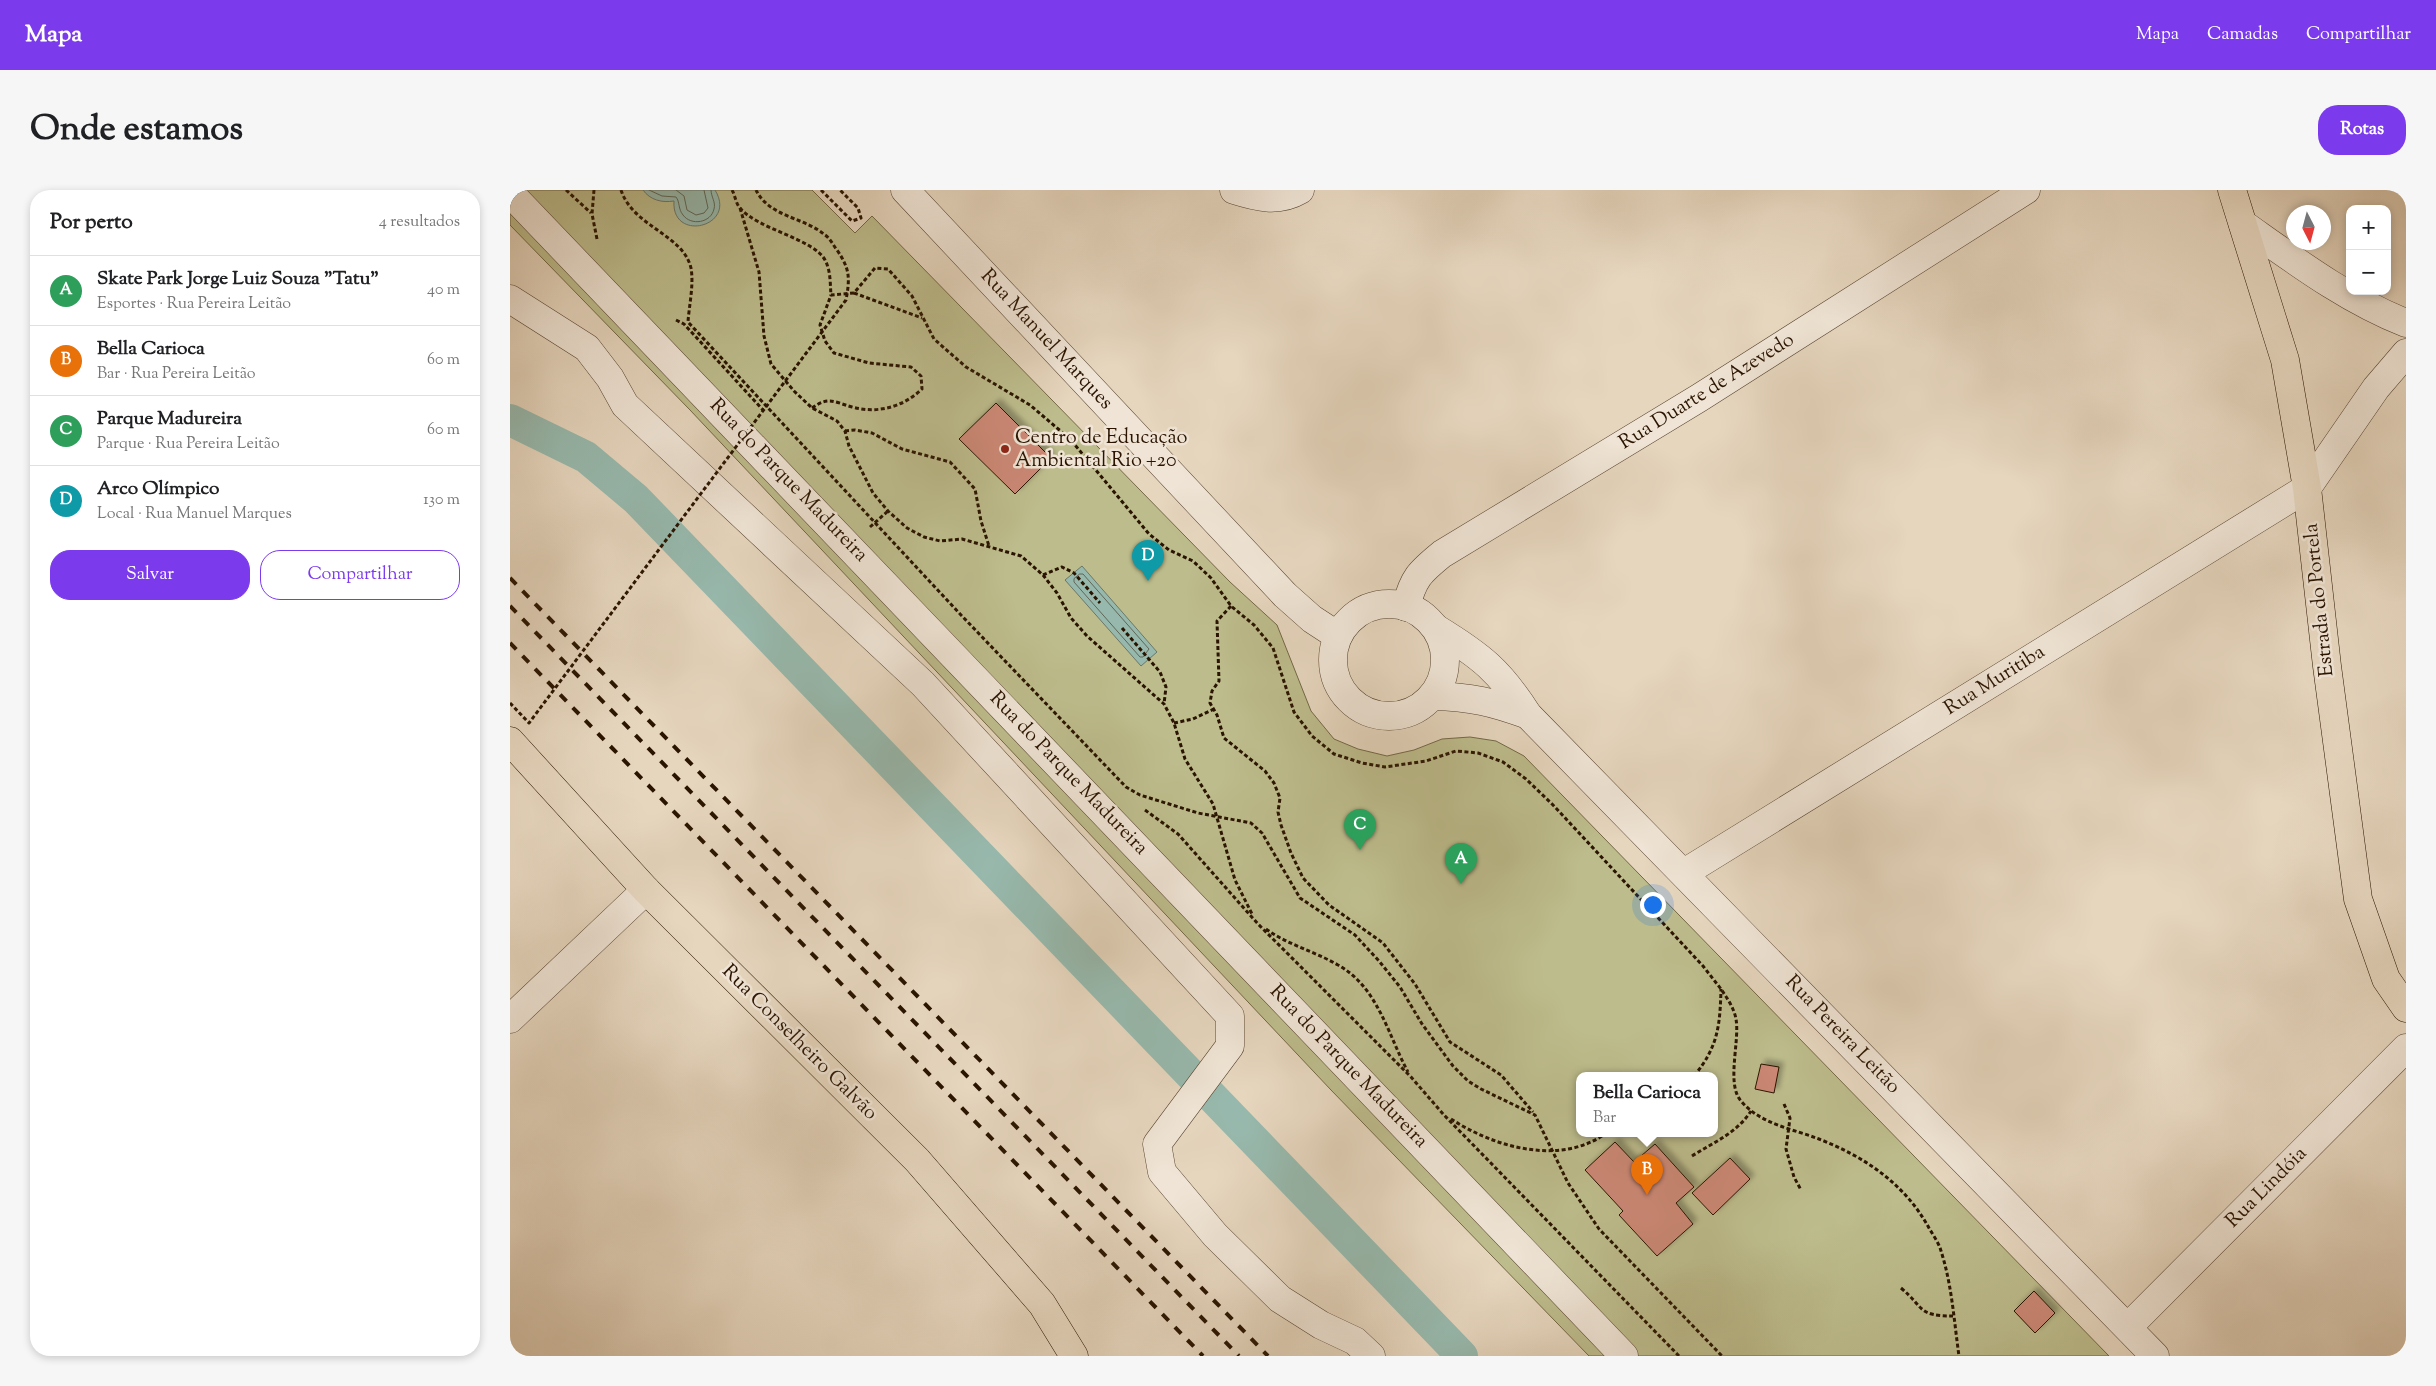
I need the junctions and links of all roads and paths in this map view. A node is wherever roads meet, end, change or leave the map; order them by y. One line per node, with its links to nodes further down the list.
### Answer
1 (566, 190): 15 (path)
2 (594, 190): 15 (path)
3 (621, 190): 31 (path)
4 (732, 190): 14 (path)
5 (756, 190): 45 (path, bridge)
6 (821, 190): 7 (path)
7 (840, 190)
8 (905, 190): 43 (street, Rua Manuel Marques)
9 (1234, 190): 10 (street)
10 (1300, 190)
11 (2026, 190): 39 (street, Rua Duarte de Azevedo)
12 (2232, 190): 16 (main road, Estrada do Portela)
13 (510, 194): 76 (street, Rua do Parque Madureira)
14 (740, 208): 19 (path); 25 (path)
15 (592, 214): 17 (path)
16 (2243, 224): 23 (street); 28 (main road, Estrada do Portela)
17 (598, 244)
18 (854, 293): 19 (path); 22 (path); 22 (path)
19 (831, 295): 25 (path)
20 (510, 300): 75 (street)
21 (668, 318): 26 (path)
22 (923, 318): 37 (path)
23 (2406, 323)
24 (2406, 353): 28 (street)
25 (812, 408): 27 (path)
26 (769, 416)
27 (845, 432): 29 (path); 34 (path)
28 (2308, 488): 53 (street, Rua Muritiba); 57 (main road, Estrada do Portela)
29 (888, 511): 31 (path); 34 (path)
30 (864, 521): 32 (path)
31 (876, 522): 32 (path); 52 (path)
32 (869, 528): 33 (path)
33 (875, 534)
34 (989, 546): 35 (path)
35 (1043, 575): 36 (path); 46 (path)
36 (1100, 603)
37 (1231, 606): 47 (path); 56 (path)
38 (946, 607): 40 (path)
39 (1406, 607): 42 (street); 43 (street)
40 (960, 621)
41 (1122, 628): 46 (path)
42 (1437, 630): 44 (street); 48 (street, Rua Pereira Leitão)
43 (1338, 636): 44 (street)
44 (1433, 696): 48 (street, Rua Pereira Leitão)
45 (510, 703)
46 (1164, 704): 49 (path)
47 (1214, 709): 49 (path); 65 (path)
48 (1528, 715): 53 (street, Rua Pereira Leitão)
49 (1174, 723): 52 (path)
50 (510, 741): 54 (main road, Rua Conselheiro Galvão)
51 (1140, 806): 55 (path)
52 (1217, 817): 55 (path); 65 (path)
53 (1684, 873): 73 (street, Rua Pereira Leitão)
54 (646, 890): 58 (street); 74 (main road, Rua Conselheiro Galvão)
55 (1258, 924): 61 (path); 61 (path)
56 (1721, 988): 60 (path); 63 (path)
57 (2406, 1008)
58 (510, 1019)
59 (2406, 1048): 73 (street, Rua Lindóia)
60 (1697, 1072)
61 (1411, 1077): 64 (path)
62 (1784, 1104): 66 (path)
63 (1751, 1111): 66 (path); 69 (path)
64 (1444, 1115): 68 (path); 77 (path)
65 (1534, 1115): 68 (path)
66 (1790, 1128): 70 (path); 72 (path)
67 (1601, 1137): 68 (path)
68 (1551, 1150): 78 (path)
69 (1692, 1156)
70 (1801, 1190)
71 (1901, 1288): 72 (path)
72 (1953, 1316): 79 (path)
73 (2128, 1328): 80 (street, Rua Pereira Leitão)
74 (1074, 1356)
75 (1371, 1356)
76 (1624, 1356)
77 (1679, 1356)
78 (1722, 1356)
79 (1960, 1356)
80 (2155, 1356)

